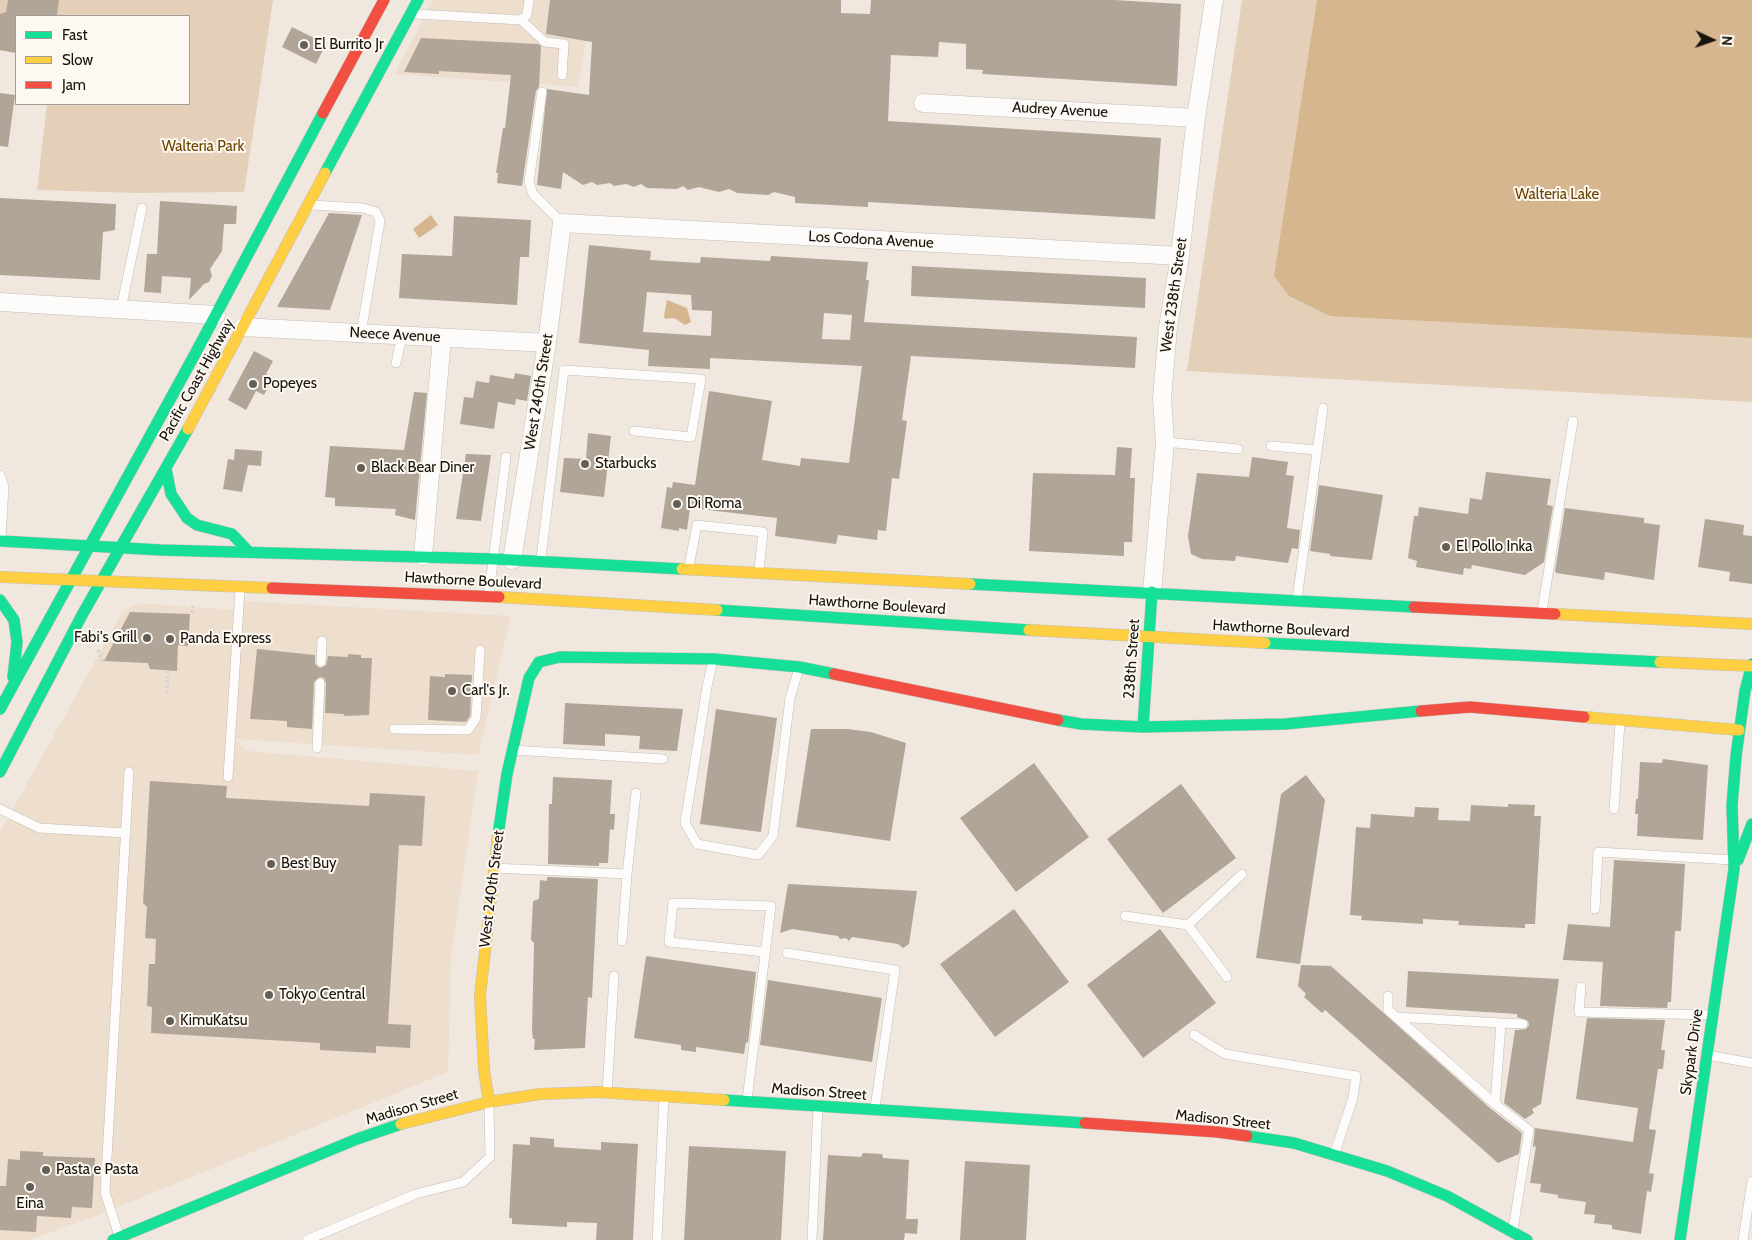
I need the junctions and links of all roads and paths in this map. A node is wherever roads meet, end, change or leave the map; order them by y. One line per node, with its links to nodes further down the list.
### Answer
1 (384, 0): 17 (main road, Pacific Coast Highway)
2 (418, 0): 5 (main road, Pacific Coast Highway)
3 (529, 0): 6 (lane)
4 (1214, 0): 10 (street, West 238th Street)
5 (410, 14): 6 (lane); 11 (main road, Pacific Coast Highway)
6 (521, 20): 7 (lane)
7 (562, 75)
8 (542, 92): 13 (lane)
9 (923, 103): 10 (street, Audrey Avenue)
10 (1196, 118): 14 (street, West 238th Street)
11 (308, 205): 18 (main road, Pacific Coast Highway); 19 (lane)
12 (142, 208): 16 (lane)
13 (562, 224): 14 (street, Los Codona Avenue); 22 (street, West 240th Street)
14 (1180, 256): 27 (street, West 238th Street)
15 (0, 302): 16 (street)
16 (121, 309): 17 (street)
17 (216, 314): 35 (main road, Pacific Coast Highway)
18 (243, 327): 19 (street, Neece Avenue); 32 (main road, Pacific Coast Highway)
19 (361, 333): 20 (street, Neece Avenue)
20 (402, 336): 21 (street, Neece Avenue); 23 (lane)
21 (442, 338): 22 (street, Neece Avenue); 38 (street)
22 (547, 343): 40 (street, West 240th Street)
23 (396, 363)
24 (1322, 408): 30 (lane)
25 (1573, 421): 52 (lane)
26 (634, 431): 41 (lane)
27 (1165, 442): 29 (lane); 48 (street, West 238th Street)
28 (1272, 446): 30 (lane)
29 (1238, 449)
30 (1317, 450): 51 (lane)
31 (506, 457): 39 (lane)
32 (166, 469): 36 (main road, Pacific Coast Highway); 37 (main road)
33 (0, 475): 34 (lane)
34 (0, 541): 35 (main road, Hawthorne Boulevard)
35 (88, 546): 36 (main road, Hawthorne Boulevard); 45 (main road, Pacific Coast Highway)
36 (120, 548): 37 (main road, Hawthorne Boulevard); 46 (main road, Pacific Coast Highway)
37 (249, 552): 38 (main road, Hawthorne Boulevard)
38 (423, 556): 39 (main road, Hawthorne Boulevard)
39 (494, 559): 40 (main road, Hawthorne Boulevard); 49 (lane)
40 (512, 560): 41 (main road, Hawthorne Boulevard)
41 (540, 561): 42 (main road, Hawthorne Boulevard)
42 (689, 569): 43 (main road, Hawthorne Boulevard); 43 (lane)
43 (758, 572): 48 (main road, Hawthorne Boulevard)
44 (0, 577): 45 (main road, Hawthorne Boulevard)
45 (70, 580): 46 (main road, Hawthorne Boulevard); 65 (main road, Pacific Coast Highway)
46 (102, 581): 47 (main road, Hawthorne Boulevard); 75 (main road, Pacific Coast Highway)
47 (240, 587): 49 (main road, Hawthorne Boulevard); 77 (lane)
48 (1152, 592): 51 (main road, Hawthorne Boulevard); 54 (main road, 238th Street)
49 (488, 596): 54 (main road, Hawthorne Boulevard)
50 (0, 600): 65 (main road)
51 (1296, 602): 52 (main road, Hawthorne Boulevard)
52 (1542, 614): 53 (main road, Hawthorne Boulevard)
53 (1752, 624)
54 (1148, 638): 61 (main road, Hawthorne Boulevard); 69 (main road, 238th Street)
55 (322, 641): 60 (lane)
56 (98, 650): 59 (path)
57 (480, 650): 70 (lane)
58 (714, 659): 62 (main road); 62 (lane); 73 (main road, West 240th Street)
59 (103, 662)
60 (321, 662)
61 (1751, 665): 71 (main road, Skypark Drive)
62 (799, 667): 69 (main road)
63 (168, 671): 66 (path)
64 (320, 683): 72 (lane)
65 (11, 689): 67 (main road, Pacific Coast Highway)
66 (167, 693)
67 (0, 709)
68 (1620, 720): 69 (main road); 71 (main road); 80 (lane)
69 (1143, 727)
70 (394, 729)
71 (1739, 730): 83 (main road, Skypark Drive)
72 (317, 748)
73 (512, 750): 74 (lane); 84 (main road, West 240th Street)
74 (663, 759)
75 (0, 772)
76 (129, 772): 82 (lane)
77 (228, 777)
78 (636, 792): 85 (lane)
79 (0, 809): 82 (lane)
80 (1614, 809)
81 (1752, 824): 83 (main road, Skypark Drive)
82 (126, 833): 114 (lane)
83 (1734, 864): 87 (lane); 97 (main road, Skypark Drive)
84 (493, 868): 85 (lane); 106 (main road, West 240th Street)
85 (627, 874): 90 (lane)
86 (1242, 874): 89 (lane)
87 (1595, 909)
88 (1125, 916): 89 (lane)
89 (1188, 925): 94 (lane)
90 (622, 941)
91 (765, 952): 91 (lane); 107 (lane)
92 (787, 953): 110 (lane)
93 (614, 976): 104 (lane)
94 (1227, 977)
95 (1581, 987): 97 (lane)
96 (1388, 996): 98 (lane)
97 (1713, 1015): 102 (main road, Skypark Drive)
98 (1396, 1017): 99 (lane); 108 (lane)
99 (1501, 1023): 100 (lane); 108 (lane)
100 (1523, 1024)
101 (1194, 1035): 111 (lane)
102 (1707, 1055): 103 (lane); 119 (main road, Skypark Drive)
103 (1752, 1063)
104 (607, 1093): 105 (main road, Madison Street); 106 (main road, Madison Street)
105 (664, 1097): 107 (main road, Madison Street); 116 (lane)
106 (489, 1102): 114 (main road, Madison Street); 115 (lane)
107 (747, 1102): 109 (main road, Madison Street)
108 (1495, 1104): 113 (lane)
109 (818, 1107): 110 (main road, Madison Street); 117 (lane)
110 (875, 1111): 111 (main road, Madison Street)
111 (1334, 1155): 113 (main road, Madison Street)
112 (1752, 1181): 120 (lane)
113 (1512, 1232): 118 (main road, Madison Street)
114 (117, 1239)
115 (307, 1240)
116 (657, 1240)
117 (812, 1240)
118 (1527, 1240)
119 (1680, 1240)
120 (1743, 1240)

